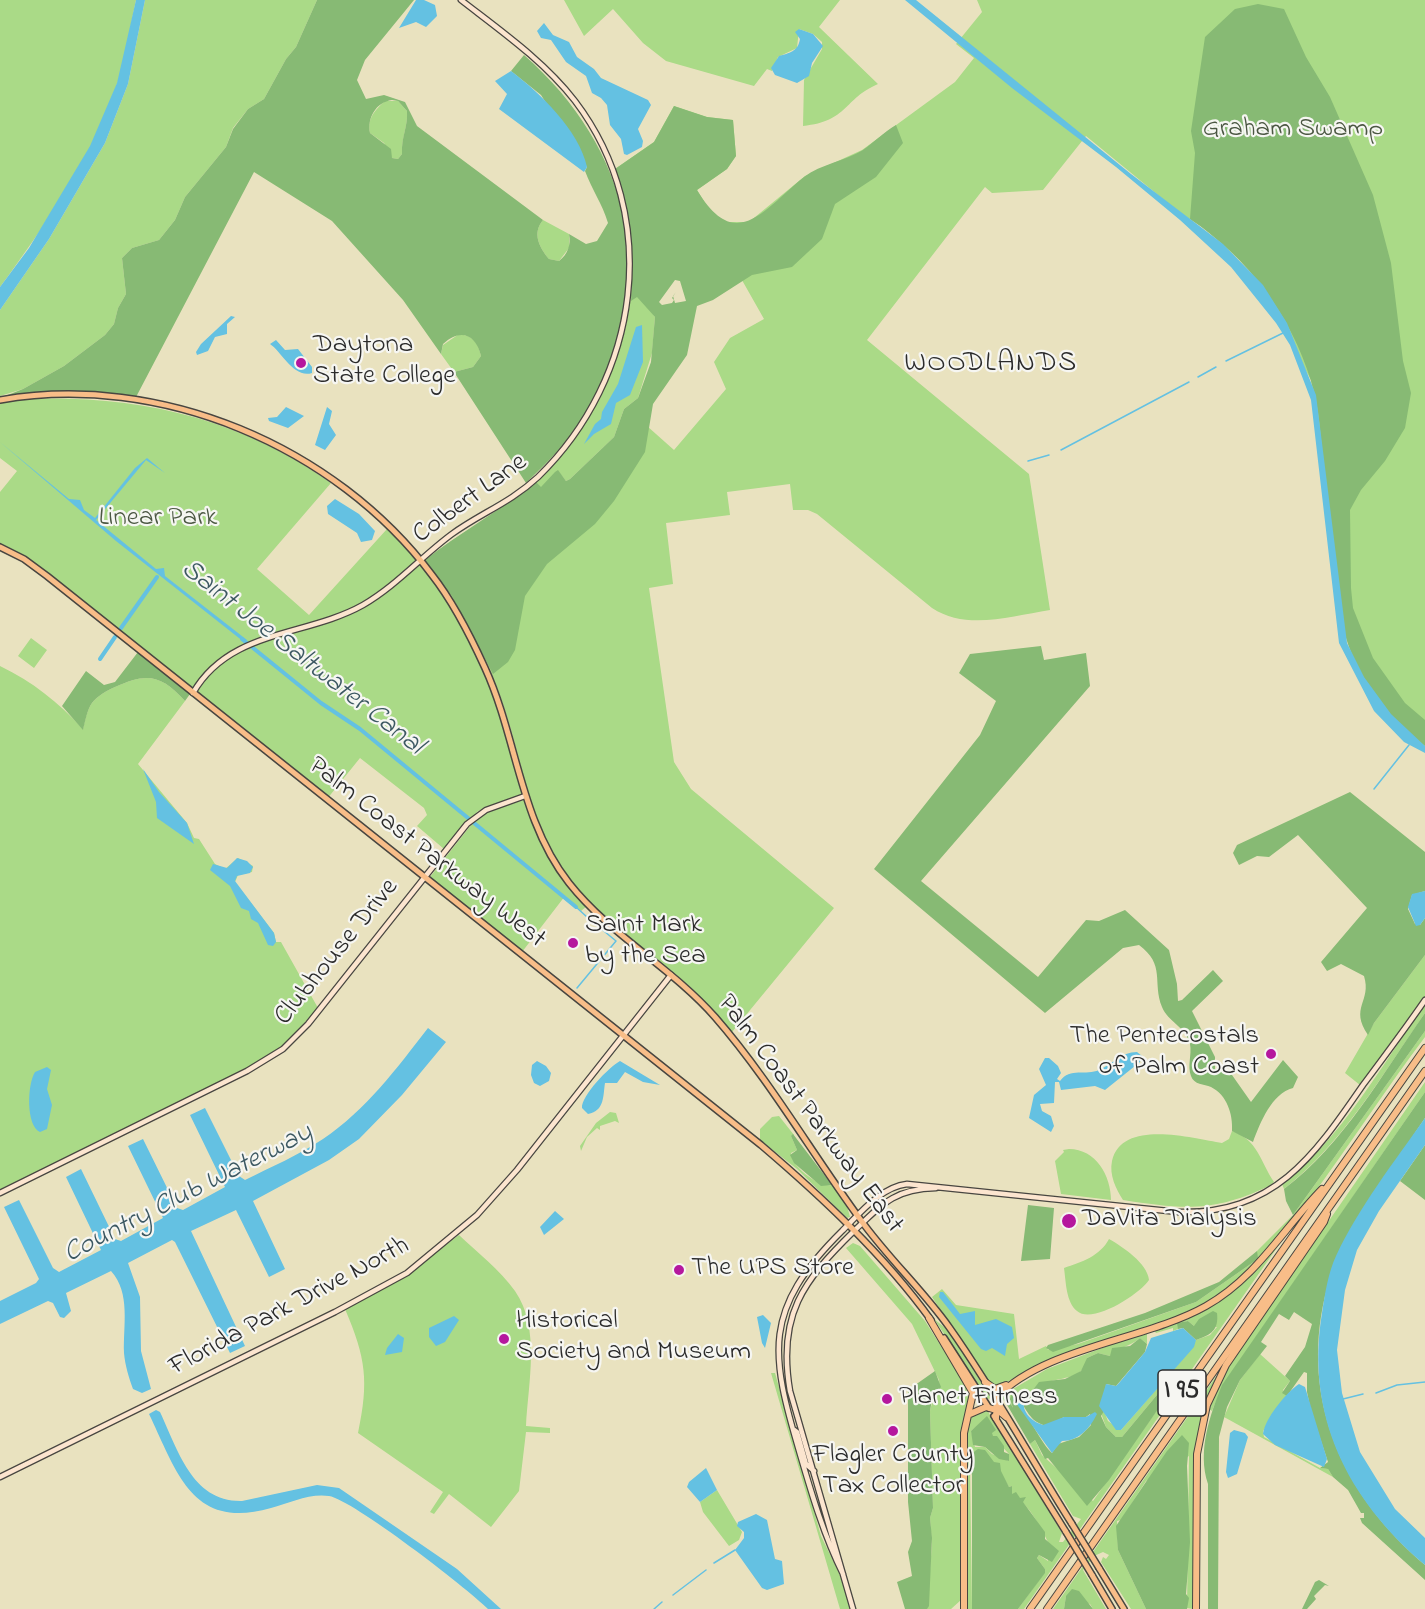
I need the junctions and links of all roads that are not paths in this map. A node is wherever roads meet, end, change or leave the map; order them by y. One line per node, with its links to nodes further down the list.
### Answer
1 (461, 0): 4 (street, Colbert Lane)
2 (0, 400): 4 (main road, Palm Coast Parkway East)
3 (0, 547): 5 (main road, Palm Coast Parkway West)
4 (421, 561): 5 (street, Colbert Lane); 6 (main road, Palm Coast Parkway East)
5 (193, 693): 7 (main road, Palm Coast Parkway West)
6 (525, 796): 7 (street, Clubhouse Drive); 8 (main road, Palm Coast Parkway East)
7 (424, 878): 10 (main road, Palm Coast Parkway West); 15 (street, Clubhouse Drive)
8 (670, 975): 10 (street, Florida Park Drive North); 16 (main road, Palm Coast Parkway East)
9 (1425, 1000): 14 (street)
10 (624, 1035): 21 (main road, Palm Coast Parkway West); 33 (street, Florida Park Drive North)
11 (1425, 1048): 13 (highway, I 95)
12 (1425, 1071): 18 (highway, I 95)
13 (1335, 1176): 25 (highway); 37 (highway, I 95)
14 (951, 1188): 17 (street); 20 (street)
15 (0, 1193)
16 (851, 1206): 17 (street); 19 (main road, Palm Coast Parkway East)
17 (867, 1207): 19 (street)
18 (1329, 1207): 38 (highway, I 95); 41 (highway)
19 (858, 1216): 20 (main road, Palm Coast Parkway East); 21 (street)
20 (862, 1222): 22 (street); 24 (main road, Palm Coast Parkway East)
21 (848, 1226): 22 (main road, Palm Coast Parkway West); 31 (street)
22 (853, 1232): 23 (main road, Palm Coast Parkway West); 32 (street)
23 (929, 1318): 27 (main road, Palm Coast Parkway West); 28 (highway)
24 (985, 1382): 25 (highway); 26 (main road, Palm Coast Parkway East)
25 (1015, 1382): 26 (highway)
26 (995, 1400): 27 (highway); 29 (main road, Palm Coast Parkway East)
27 (993, 1409): 28 (highway); 29 (highway); 30 (highway)
28 (969, 1415): 36 (highway)
29 (1006, 1417): 40 (main road, Palm Coast Parkway East, bridge)
30 (996, 1418): 39 (main road, bridge)
31 (792, 1429): 32 (street); 34 (street)
32 (813, 1471): 34 (street)
33 (0, 1477)
34 (843, 1574): 35 (street)
35 (854, 1609)
36 (964, 1609)
37 (1030, 1609)
38 (1047, 1609)
39 (1112, 1609)
40 (1124, 1609)
41 (1196, 1609)

